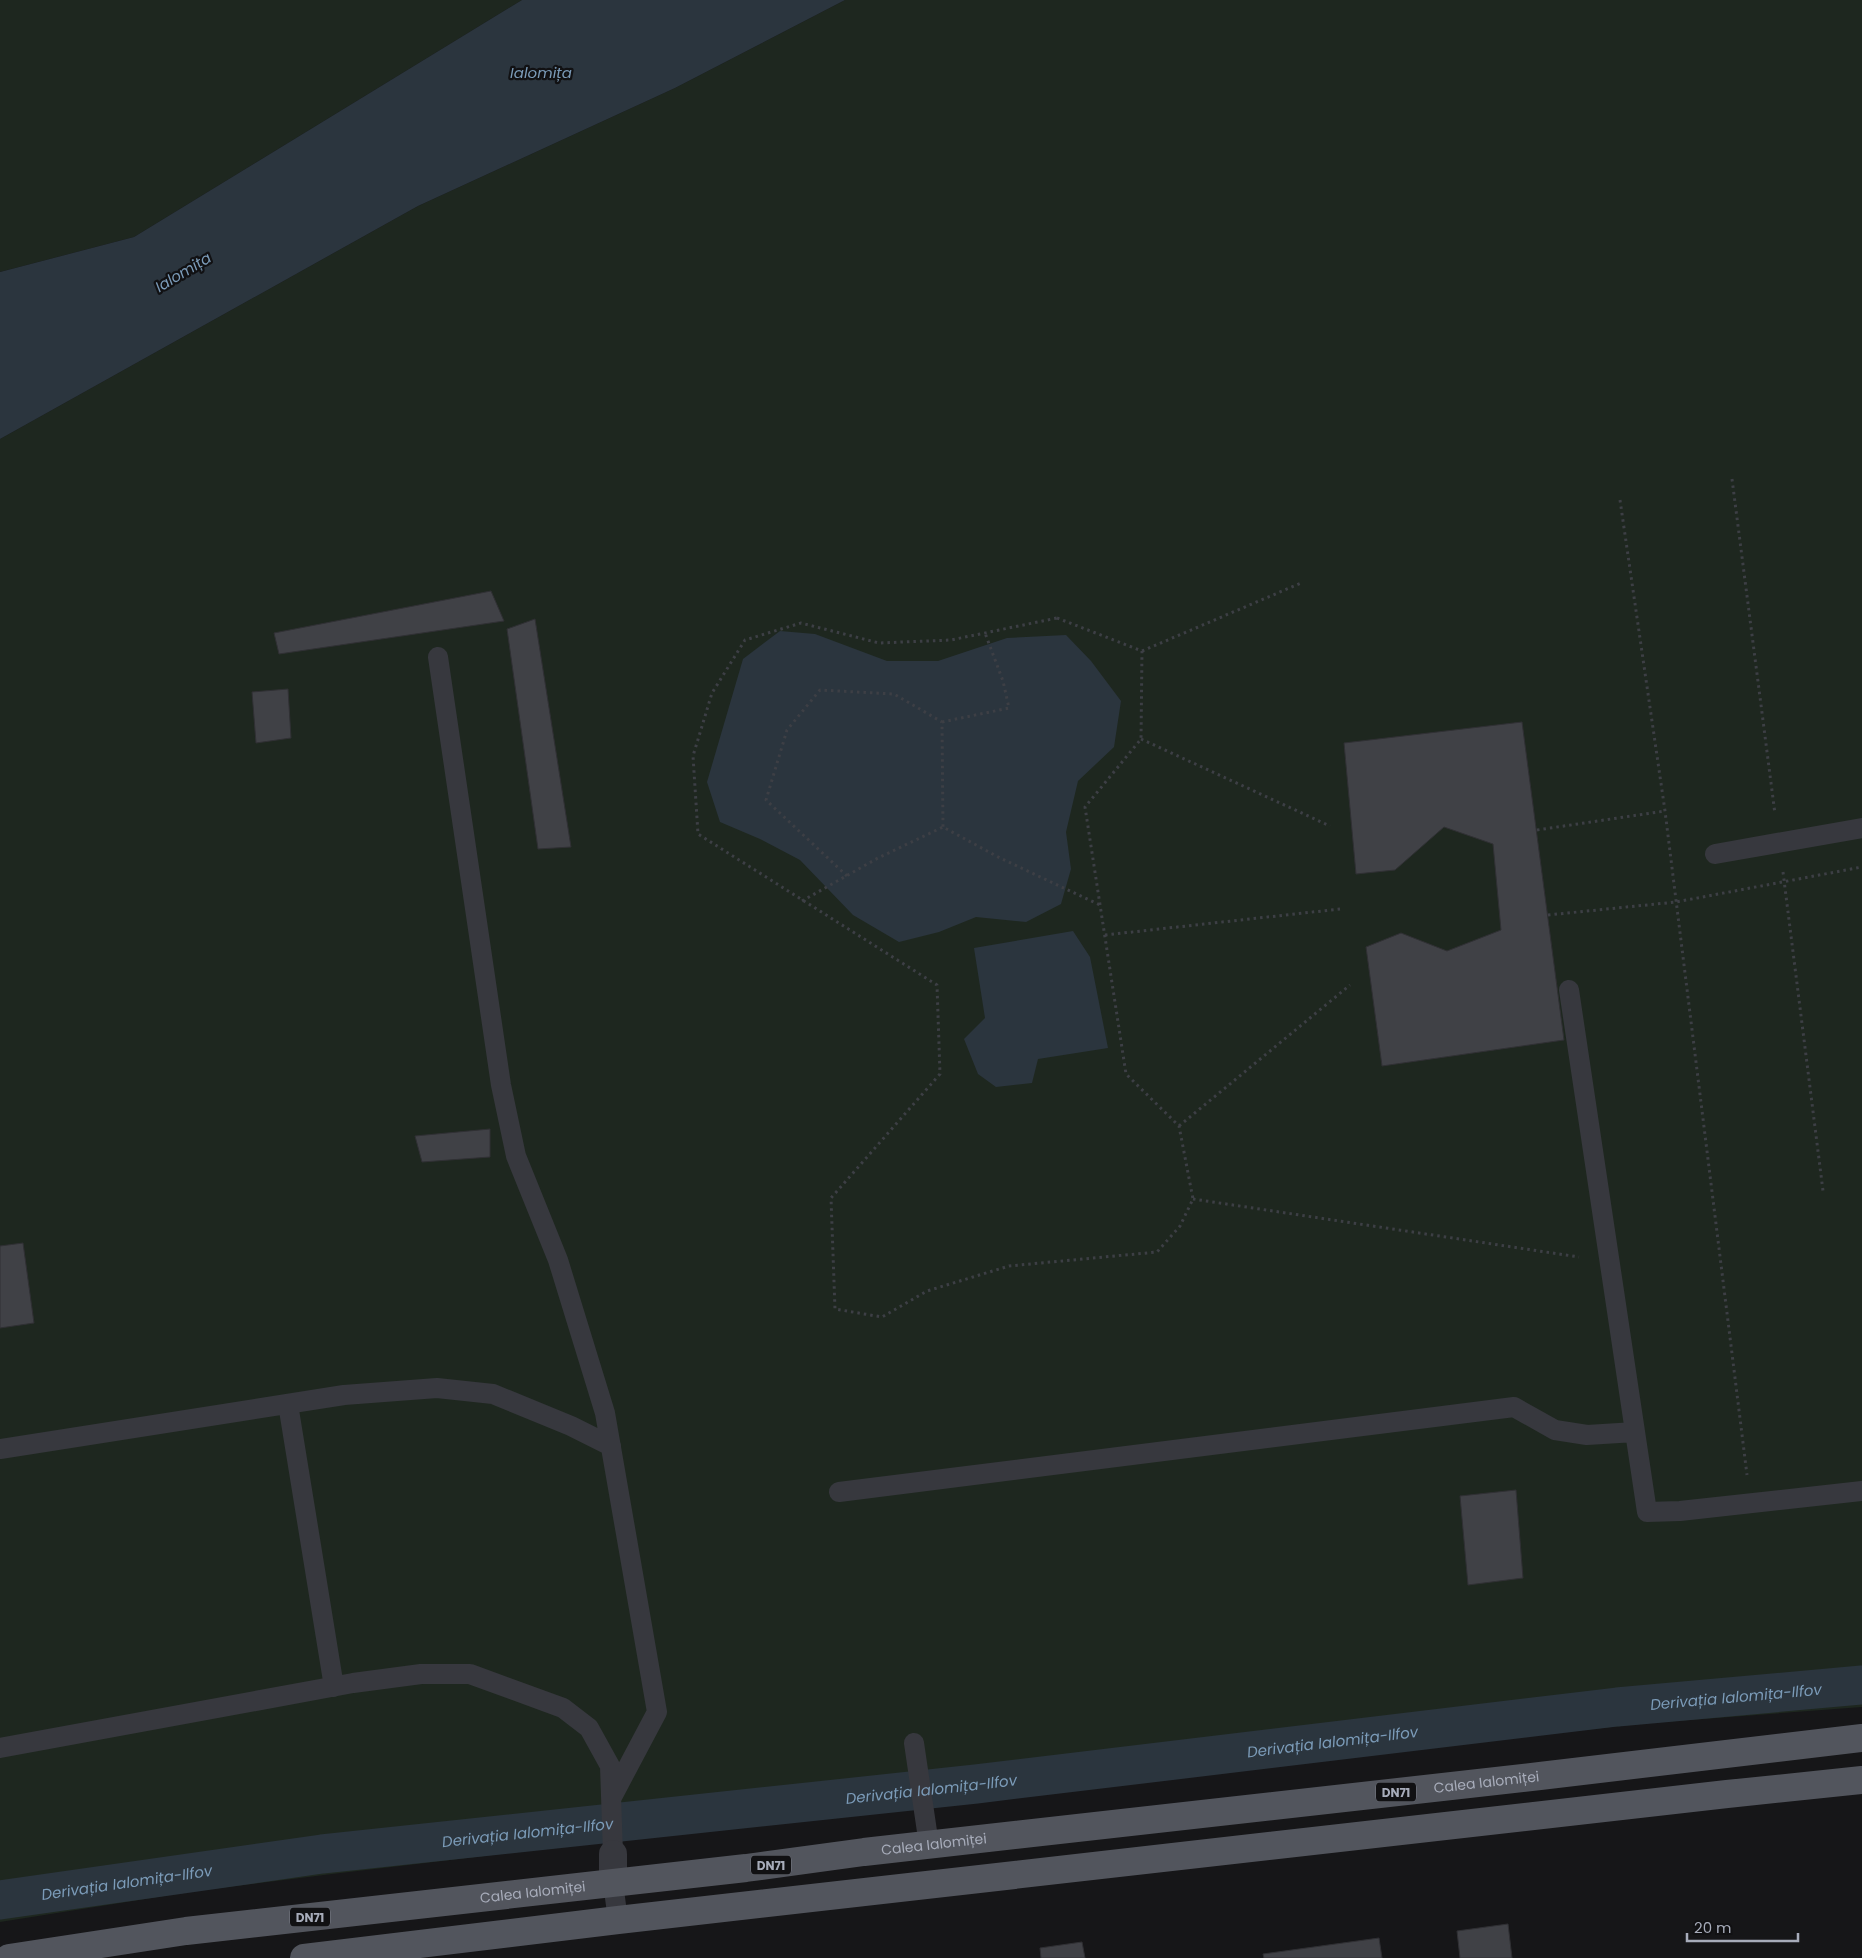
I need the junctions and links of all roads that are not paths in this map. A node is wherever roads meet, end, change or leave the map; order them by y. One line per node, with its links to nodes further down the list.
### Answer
1 (438, 657): 7 (lane)
2 (1862, 828): 3 (lane)
3 (1715, 854)
4 (1569, 990): 6 (lane)
5 (288, 1404): 7 (lane); 8 (lane); 11 (lane)
6 (1635, 1432): 9 (lane); 10 (lane)
7 (611, 1446): 16 (lane)
8 (0, 1449)
9 (1862, 1491)
10 (839, 1492)
11 (334, 1687): 13 (lane); 16 (lane)
12 (1862, 1738): 17 (main road, Calea Ialomiței / DN71)
13 (0, 1748)
14 (915, 1752): 17 (lane)
15 (1862, 1780): 20 (main road)
16 (612, 1797): 18 (lane)
17 (929, 1845): 19 (main road, Calea Ialomiței / DN71)
18 (613, 1854): 19 (street)
19 (613, 1882): 20 (lane); 21 (main road, Calea Ialomiței / DN71)
20 (618, 1920): 22 (main road)
21 (9, 1958)
22 (304, 1958)

